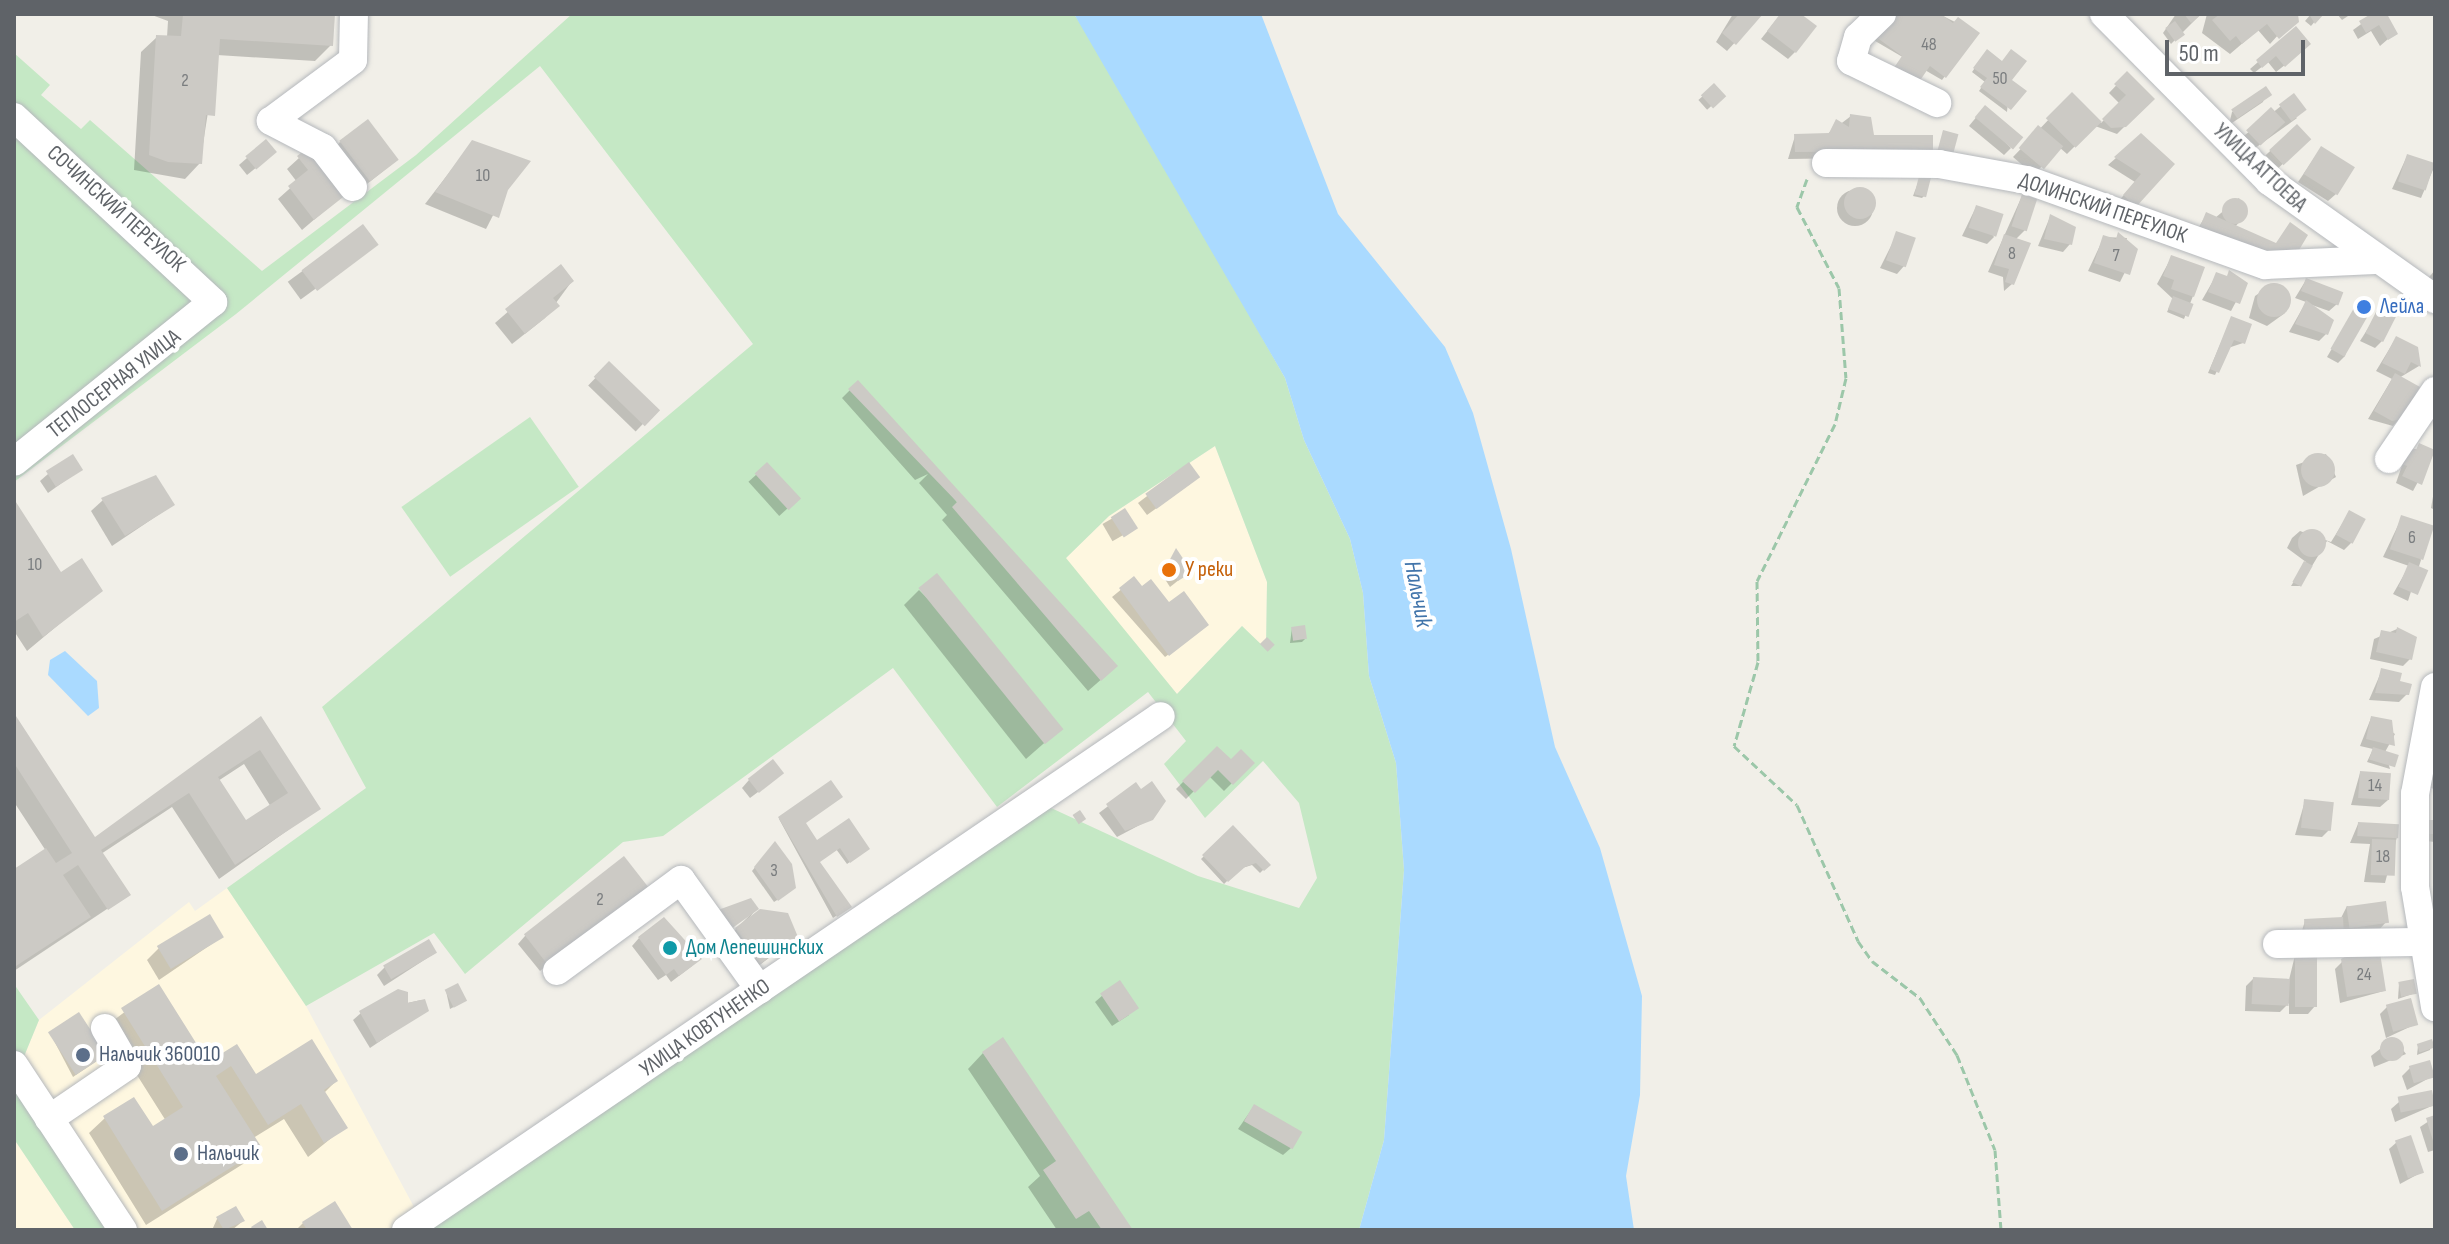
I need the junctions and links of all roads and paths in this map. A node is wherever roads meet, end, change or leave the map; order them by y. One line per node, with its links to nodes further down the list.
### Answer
1 (354, 14): 7 (street)
2 (1882, 14): 4 (street)
3 (2104, 14): 8 (street, УЛИЦА АТТОЕВА)
4 (1937, 103)
5 (14, 117): 10 (street, СОЧИНСКИЙ ПЕРЕУЛОК)
6 (1826, 163): 8 (street, ДОЛИНСКИЙ ПЕРЕУЛОК); 26 (path)
7 (353, 187)
8 (2375, 260): 9 (street, УЛИЦА АТТОЕВА)
9 (2435, 299)
10 (212, 305): 13 (street, ТЕПЛОСЕРНАЯ УЛИЦА)
11 (2435, 391): 12 (street)
12 (2389, 459)
13 (14, 462)
14 (2435, 687): 16 (street)
15 (1161, 716): 19 (street, УЛИЦА КОВТУНЕНКО)
16 (2420, 942): 17 (street); 20 (street)
17 (2277, 944)
18 (557, 971): 19 (street)
19 (760, 990): 25 (street, УЛИЦА КОВТУНЕНКО)
20 (2435, 1007)
21 (105, 1028): 23 (street)
22 (15, 1070): 23 (street)
23 (49, 1119): 24 (street)
24 (123, 1230)
25 (406, 1230)
26 (2001, 1230)

